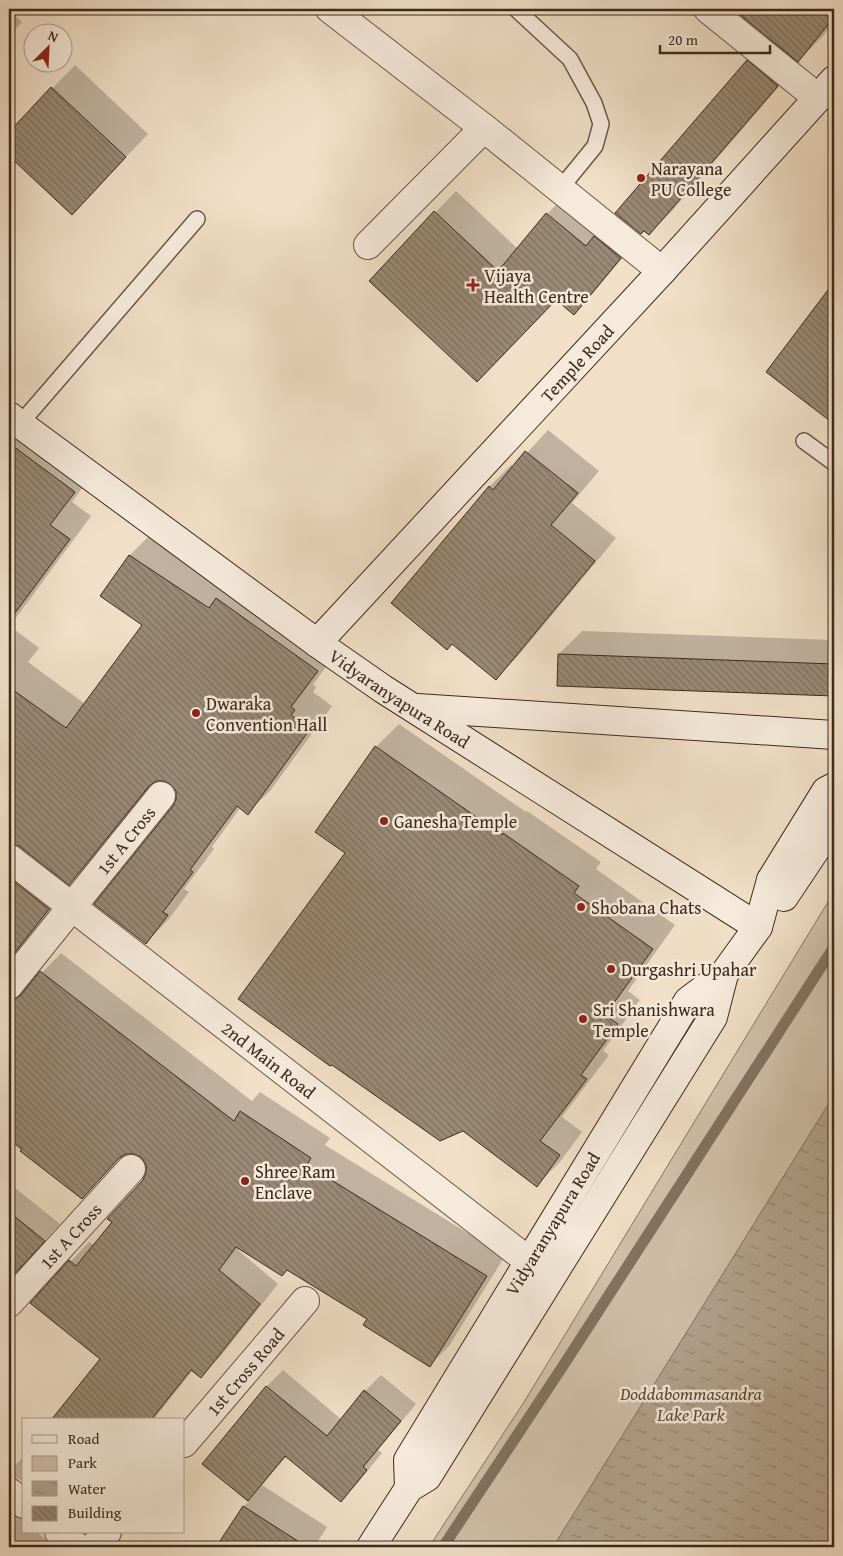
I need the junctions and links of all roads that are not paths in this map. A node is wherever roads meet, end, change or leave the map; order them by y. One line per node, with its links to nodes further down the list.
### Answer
1 (330, 9): 5 (main road)
2 (516, 9): 6 (lane)
3 (708, 9): 4 (main road)
4 (826, 89): 9 (main road, Temple Road)
5 (484, 128): 6 (main road); 8 (main road)
6 (560, 189): 9 (main road)
7 (197, 219): 10 (lane)
8 (368, 245)
9 (662, 271): 13 (main road, Temple Road)
10 (14, 420): 13 (main road, Vidyaranyapura Road)
11 (804, 442): 12 (lane)
12 (834, 463)
13 (317, 643): 14 (main road, Vidyaranyapura Road)
14 (413, 708): 15 (main road); 22 (main road, Vidyaranyapura Road)
15 (834, 734)
16 (834, 787): 20 (main road)
17 (161, 796): 21 (main road, 1st A Cross)
18 (834, 822): 20 (main road)
19 (9, 858): 21 (main road, 2nd Main Road)
20 (772, 880): 22 (main road)
21 (72, 906): 24 (main road); 26 (main road, 2nd Main Road)
22 (758, 927): 23 (main road, Vidyaranyapura Road)
23 (724, 974): 26 (main road, Vidyaranyapura Road); 30 (main road, Vidyaranyapura Road)
24 (9, 986)
25 (131, 1169): 28 (main road, 1st A Cross)
26 (530, 1262): 30 (main road, Vidyaranyapura Road)
27 (305, 1301): 29 (main road, 1st Cross Road)
28 (9, 1303)
29 (185, 1442)
30 (409, 1488): 37 (main road, Vidyaranyapura Road)
31 (9, 1492): 32 (main road)
32 (22, 1502)
33 (61, 1534): 35 (main road)
34 (105, 1534): 36 (main road)
35 (77, 1547)
36 (94, 1547)
37 (371, 1547)

